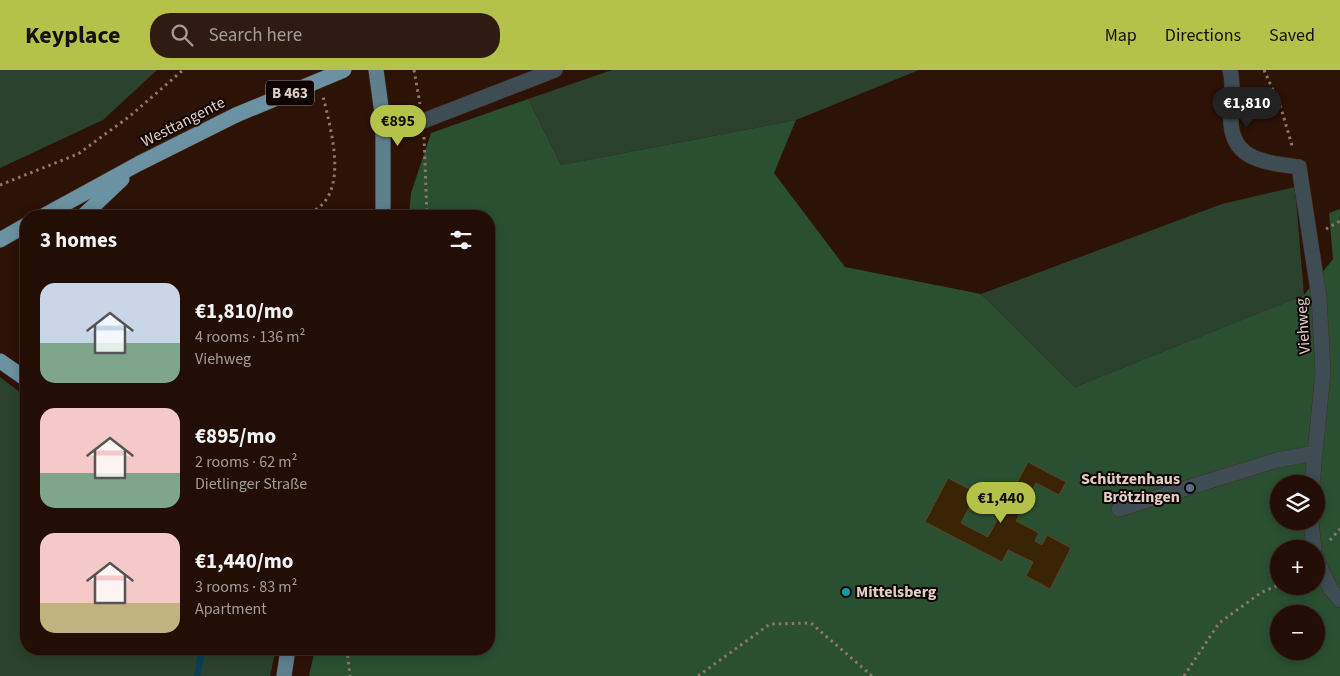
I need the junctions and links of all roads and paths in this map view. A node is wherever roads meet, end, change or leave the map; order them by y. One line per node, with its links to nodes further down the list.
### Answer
1 (182, 70): 12 (path)
2 (344, 70): 10 (highway, Westtangente / B 463, bridge)
3 (376, 70): 16 (main road)
4 (414, 70): 9 (path)
5 (555, 70): 9 (street)
6 (1230, 70): 11 (street)
7 (1264, 70): 11 (path)
8 (322, 88): 15 (path)
9 (423, 121): 17 (path)
10 (138, 164): 13 (highway, Westtangente / B 463); 14 (highway, B 463)
11 (1299, 168): 22 (street, Viehweg)
12 (0, 184)
13 (54, 210)
14 (89, 210)
15 (316, 210)
16 (383, 210)
17 (427, 210)
18 (20, 228): 19 (highway)
19 (0, 240)
20 (0, 361): 21 (highway)
21 (20, 375)
22 (1315, 453): 23 (street, Viehweg); 24 (street)
23 (1313, 475)
24 (1120, 509)
25 (1325, 577): 27 (street)
26 (1270, 589): 34 (path)
27 (1340, 600)
28 (287, 655): 30 (main road)
29 (348, 655): 31 (path)
30 (284, 676)
31 (350, 676)
32 (698, 676): 33 (path)
33 (872, 676)
34 (1184, 676)

